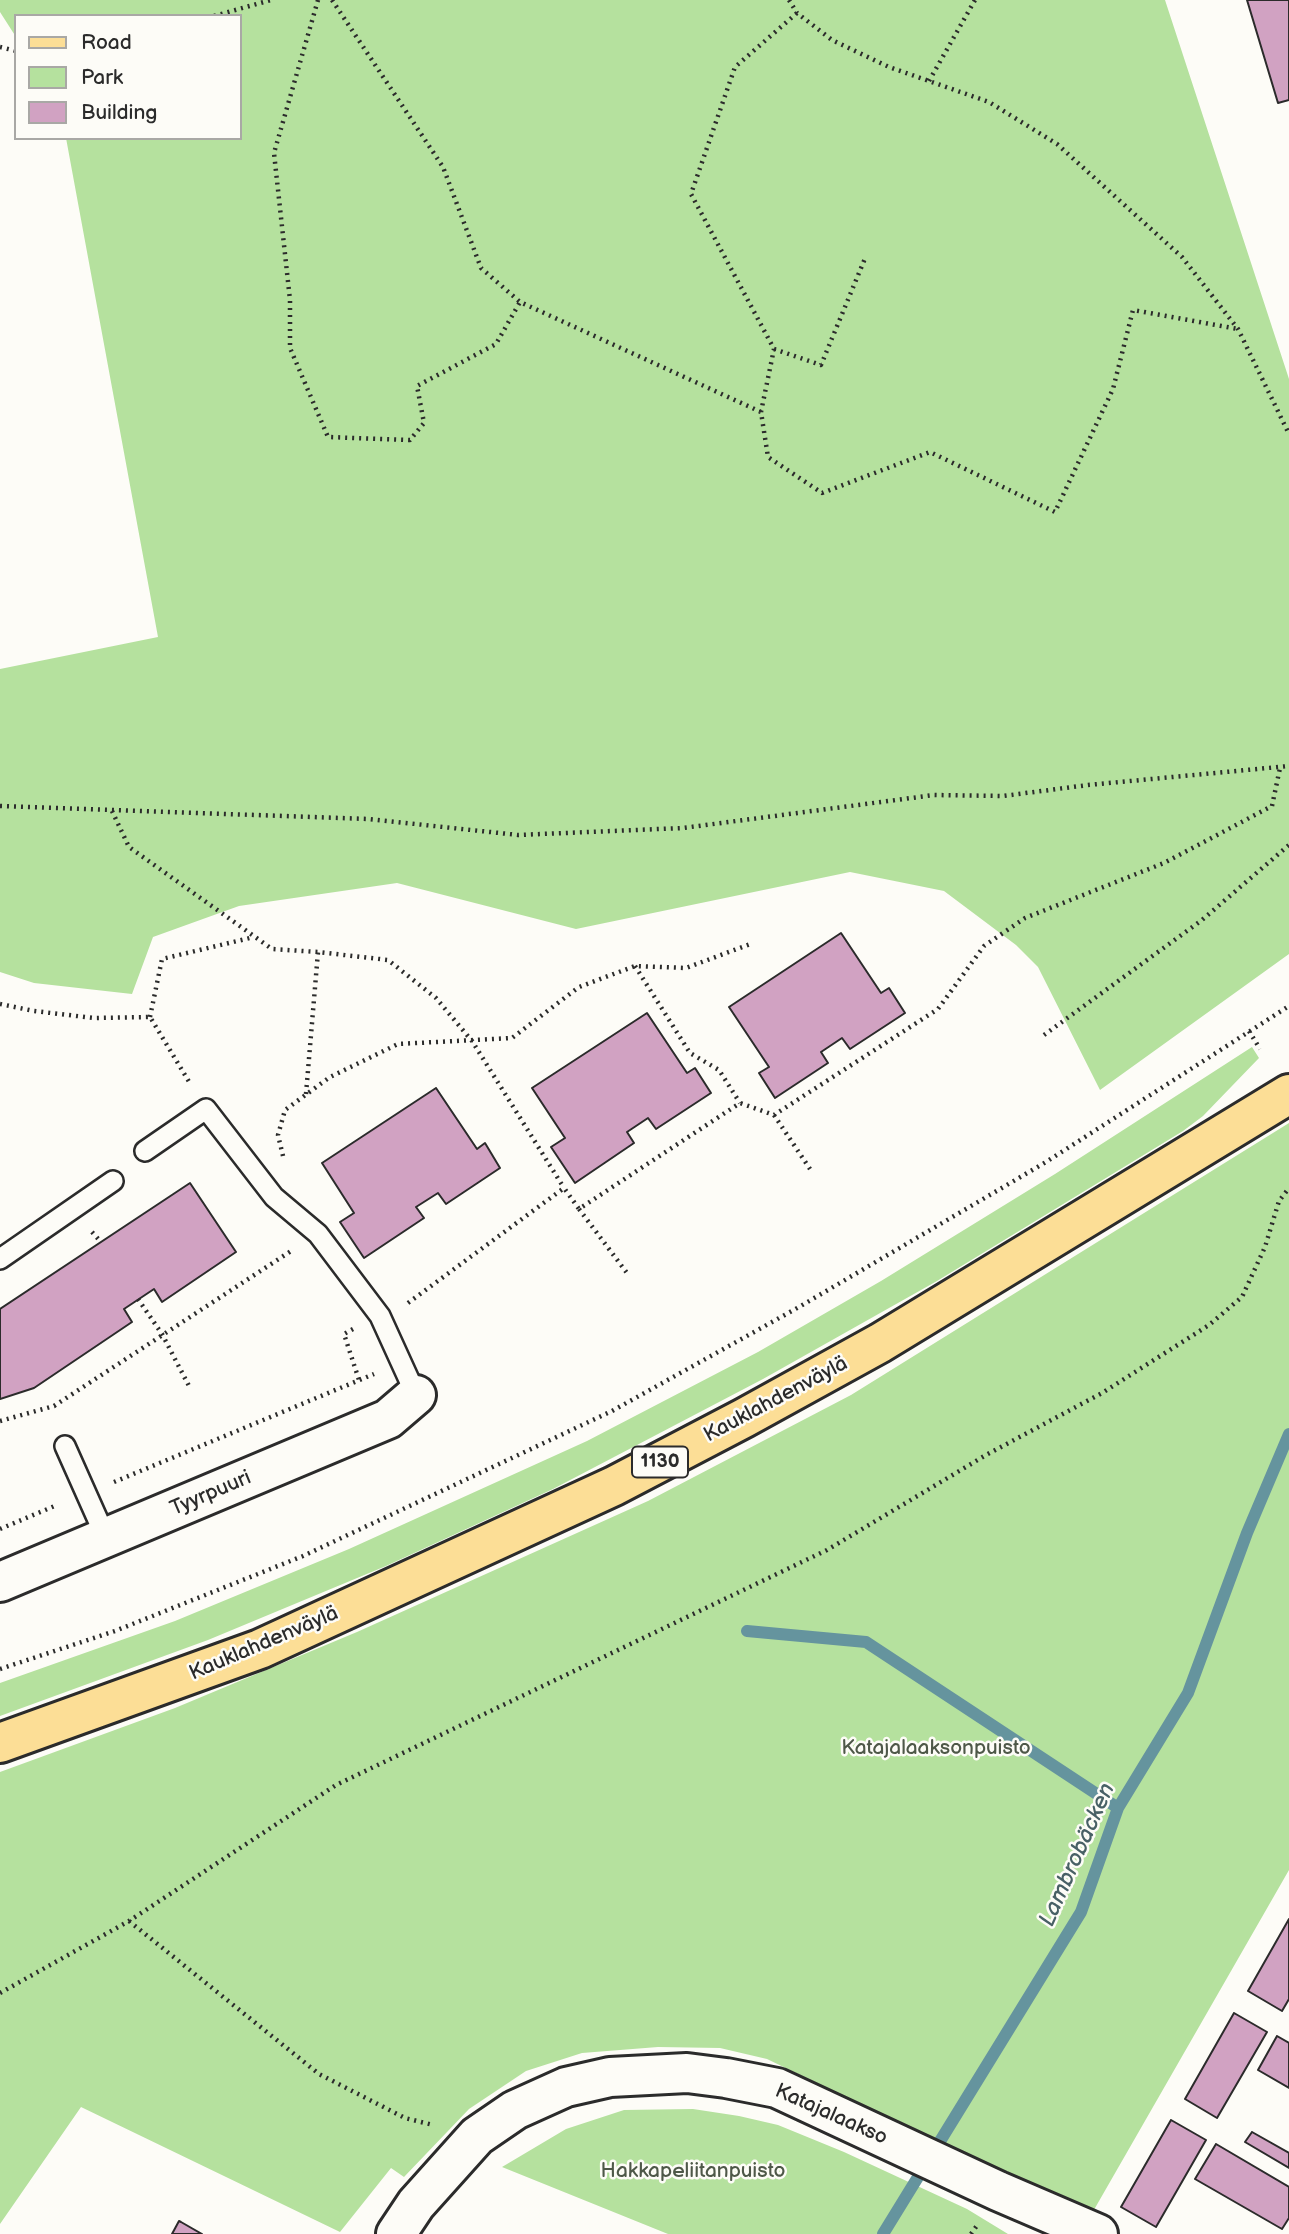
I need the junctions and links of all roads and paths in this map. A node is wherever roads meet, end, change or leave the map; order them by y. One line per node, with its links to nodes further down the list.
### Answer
1 (271, 0): 7 (path)
2 (318, 0): 10 (path)
3 (332, 0): 10 (path)
4 (789, 0): 6 (path)
5 (975, 0): 8 (path)
6 (797, 13): 8 (path); 12 (path)
7 (221, 14)
8 (929, 81): 11 (path)
9 (866, 256): 12 (path)
10 (520, 302): 13 (path)
11 (1238, 329): 13 (path); 14 (path)
12 (774, 349): 13 (path)
13 (761, 412)
14 (1289, 434)
15 (1289, 766): 16 (path)
16 (1280, 768): 18 (path); 35 (path)
17 (0, 806): 18 (path)
18 (112, 811): 20 (path)
19 (1289, 845): 28 (path)
20 (254, 937): 22 (path); 26 (path)
21 (753, 943): 23 (path)
22 (318, 952): 29 (path); 32 (path)
23 (635, 966): 29 (path); 33 (path)
24 (0, 1004): 26 (path)
25 (1289, 1006): 27 (path)
26 (150, 1017): 34 (path)
27 (1249, 1031): 30 (path); 58 (path)
28 (1044, 1035)
29 (472, 1041): 32 (path); 39 (path)
30 (1260, 1049)
31 (1289, 1094): 59 (main road, Kauklahdenväylä / 1130)
32 (306, 1095): 41 (path)
33 (740, 1103): 35 (path); 42 (path)
34 (206, 1109): 36 (lane); 41 (lane)
35 (774, 1115): 37 (path)
36 (145, 1151)
37 (812, 1172)
38 (113, 1181): 44 (lane)
39 (565, 1188): 42 (path); 47 (path)
40 (1289, 1188): 60 (path)
41 (274, 1197): 43 (lane)
42 (579, 1209): 45 (path)
43 (318, 1234): 47 (lane); 48 (path)
44 (0, 1259)
45 (627, 1273)
46 (138, 1299): 48 (path)
47 (380, 1317): 49 (lane); 50 (path)
48 (162, 1334): 51 (path); 52 (path)
49 (408, 1379): 50 (path); 56 (street, Tyyrpuuri)
50 (359, 1380): 54 (path)
51 (189, 1386)
52 (0, 1421)
53 (65, 1446): 54 (lane)
54 (86, 1493): 55 (path); 56 (lane)
55 (0, 1529)
56 (106, 1538): 57 (street, Tyyrpuuri)
57 (0, 1582)
58 (0, 1669)
59 (0, 1743)
60 (128, 1921): 61 (path); 62 (path)
61 (0, 1993)
62 (477, 2136): 63 (street, Katajalaakso); 64 (street, Katajalaakso)
63 (396, 2234)
64 (1098, 2234)

